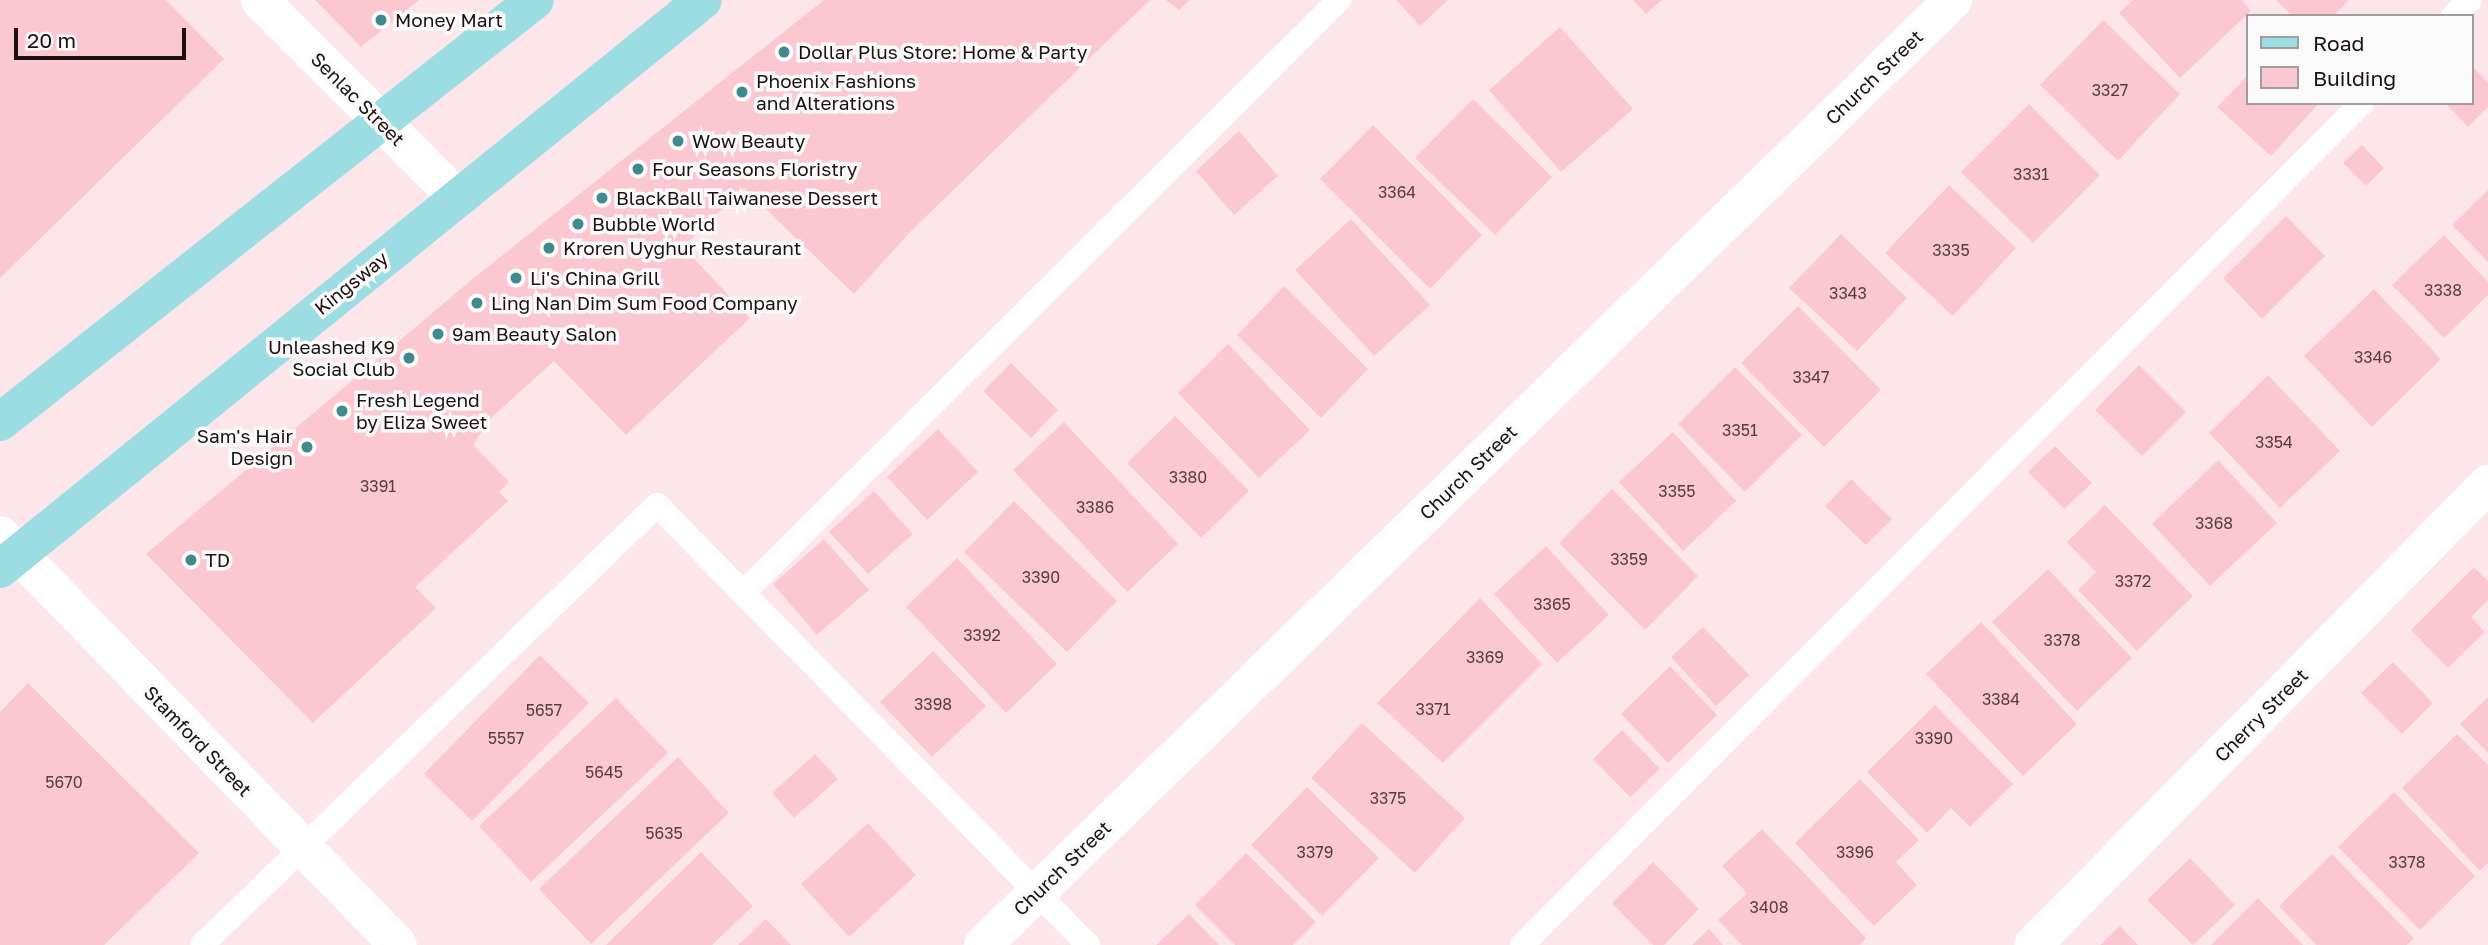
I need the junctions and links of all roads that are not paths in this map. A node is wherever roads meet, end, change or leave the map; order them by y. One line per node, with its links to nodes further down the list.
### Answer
1 (260, 0): 9 (street, Senlac Street)
2 (535, 0): 9 (main road)
3 (703, 0): 10 (main road, Kingsway)
4 (1339, 0): 14 (lane)
5 (1954, 0): 16 (street, Church Street)
6 (2470, 0): 7 (lane)
7 (2455, 14)
8 (2360, 105): 21 (lane)
9 (379, 120): 10 (street, Senlac Street); 11 (main road)
10 (457, 198): 13 (main road, Kingsway)
11 (0, 422)
12 (2488, 484): 22 (street, Cherry Street)
13 (5, 552): 15 (street, Stamford Street)
14 (746, 590): 15 (lane); 16 (lane)
15 (300, 846): 17 (lane); 18 (street, Stamford Street)
16 (1036, 892): 19 (street, Church Street); 20 (lane)
17 (202, 945)
18 (398, 945)
19 (983, 945)
20 (1088, 945)
21 (1522, 945)
22 (2033, 945)

